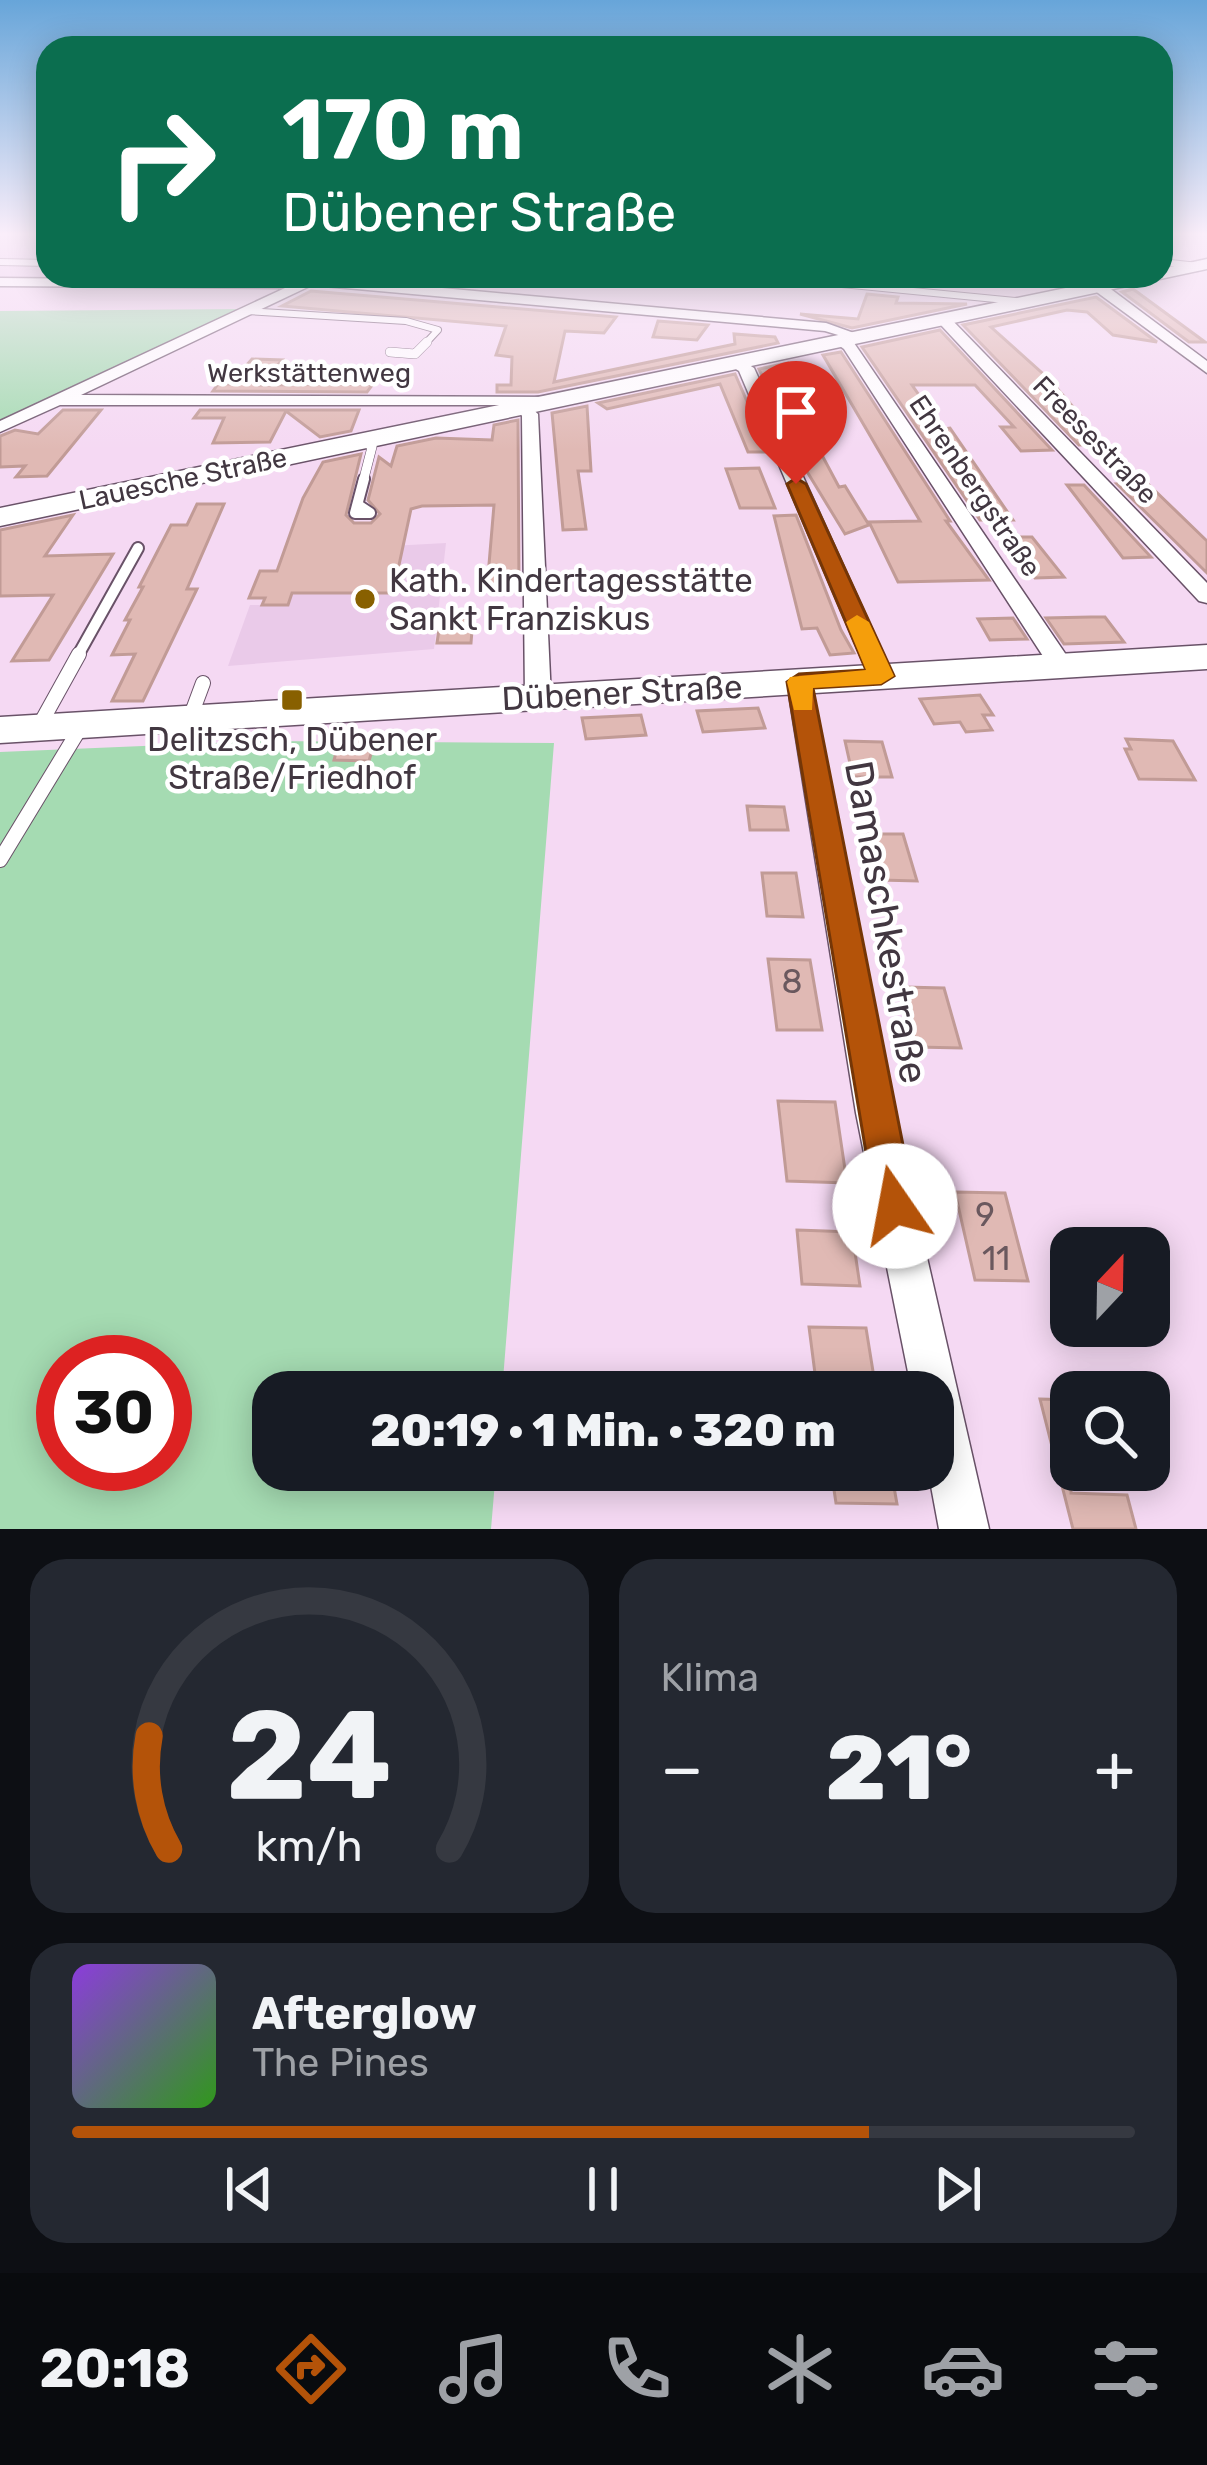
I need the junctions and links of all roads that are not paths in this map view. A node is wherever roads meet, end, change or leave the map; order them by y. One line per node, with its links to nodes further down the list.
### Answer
1 (257, 306): 5 (street, Werkstättenweg)
2 (600, 306): 7 (street)
3 (1007, 306): 6 (street, Lauesche Straße)
4 (1125, 306): 10 (street)
5 (247, 311): 8 (lane); 11 (street, Werkstättenweg)
6 (945, 321): 7 (street, Lauesche Straße); 19 (street, Freesestraße)
7 (849, 339): 9 (street, Lauesche Straße); 21 (street, Ehrenbergstraße)
8 (390, 352)
9 (736, 363): 12 (street, Lauesche Straße); 22 (street)
10 (1207, 368)
11 (57, 400): 12 (street, Werkstättenweg); 14 (street, Werkstättenweg)
12 (561, 400): 13 (street, Lauesche Straße)
13 (522, 408): 15 (street, Lauesche Straße); 24 (street)
14 (0, 427)
15 (365, 441): 16 (lane); 17 (street, Lauesche Straße)
16 (358, 505)
17 (0, 517)
18 (138, 548): 26 (lane, Dübener Straße)
19 (1207, 596)
20 (1207, 657): 21 (main road, Dübener Straße)
21 (1061, 665): 22 (main road, Dübener Straße)
22 (881, 676): 23 (main road, Dübener Straße)
23 (799, 682): 24 (main road, Dübener Straße); 28 (street, Damaschkestraße)
24 (538, 698): 25 (main road, Dübener Straße)
25 (82, 725): 26 (main road, Dübener Straße); 27 (lane)
26 (19, 729)
27 (0, 860)
28 (964, 1529)

